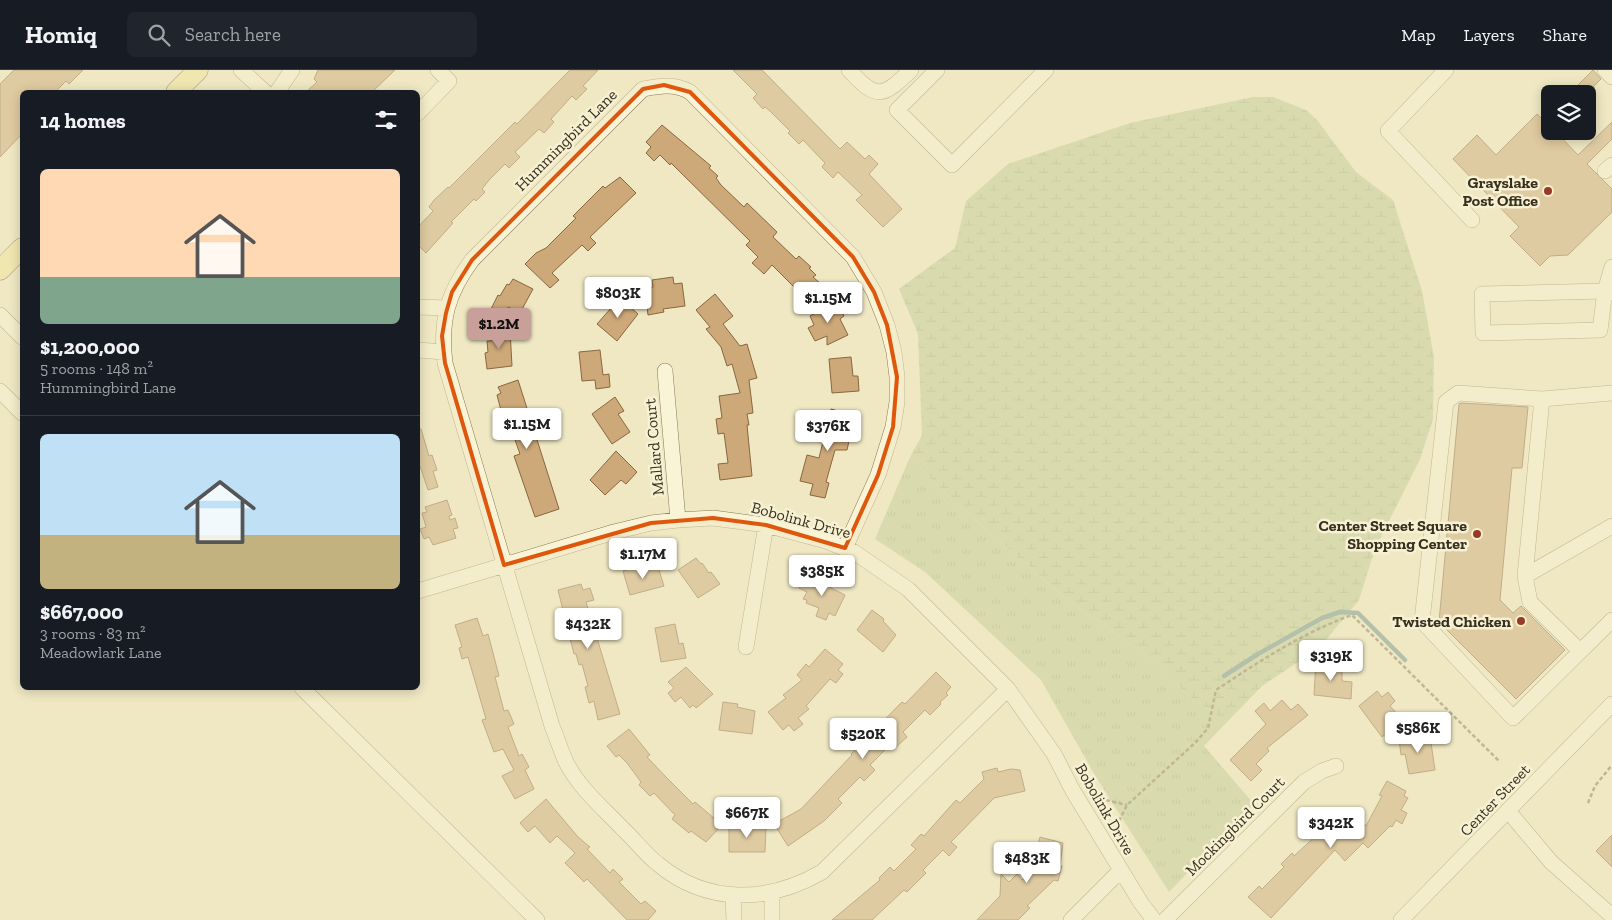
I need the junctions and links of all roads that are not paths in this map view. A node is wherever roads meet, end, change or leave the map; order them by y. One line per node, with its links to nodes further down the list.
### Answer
1 (198, 70): 12 (main road)
2 (241, 70): 13 (street)
3 (292, 70): 14 (street)
4 (438, 70): 15 (street)
5 (849, 70): 6 (street)
6 (911, 70)
7 (937, 70): 8 (street)
8 (1046, 70)
9 (1446, 70): 16 (street)
10 (1605, 70): 11 (street)
11 (1612, 77)
12 (178, 90)
13 (263, 90)
14 (278, 90)
15 (420, 111)
16 (1472, 220)
17 (20, 250): 19 (main road)
18 (1612, 267): 20 (street)
19 (0, 270)
20 (1608, 292): 20 (street)
21 (420, 307): 22 (street)
22 (447, 308): 26 (street, Hummingbird Lane); 35 (street, Hummingbird Lane)
23 (0, 315): 24 (street)
24 (20, 335)
25 (420, 350): 26 (street)
26 (444, 352): 36 (street, Hummingbird Lane)
27 (665, 371): 32 (street, Mallard Court)
28 (0, 391): 31 (street)
29 (1612, 393): 30 (street)
30 (1542, 399): 37 (street); 41 (street)
31 (20, 411)
32 (678, 520): 33 (street, Bobolink Drive); 36 (street, Bobolink Drive)
33 (766, 525): 35 (street, Bobolink Drive); 40 (street)
34 (1612, 526): 37 (street)
35 (845, 548): 42 (street, Bobolink Drive)
36 (504, 565): 38 (street, Bobolink Drive); 49 (street, Hummingbird Lane)
37 (1525, 576): 41 (street)
38 (420, 590)
39 (1612, 620): 41 (street)
40 (746, 647)
41 (1580, 652)
42 (1008, 689): 47 (street, Bobolink Drive); 48 (street, Hummingbird Lane)
43 (304, 690): 51 (street)
44 (1612, 704): 46 (street, Center Street)
45 (1336, 766): 56 (street, Mockingbird Court)
46 (1508, 812): 50 (street); 57 (street, Center Street)
47 (1121, 870): 54 (street); 55 (street, Bobolink Drive)
48 (772, 892): 49 (street, Hummingbird Lane); 53 (street)
49 (733, 895): 52 (street)
50 (1612, 916)
51 (537, 920)
52 (734, 920)
53 (772, 920)
54 (1071, 920)
55 (1154, 920)
56 (1165, 920)
57 (1402, 920)

